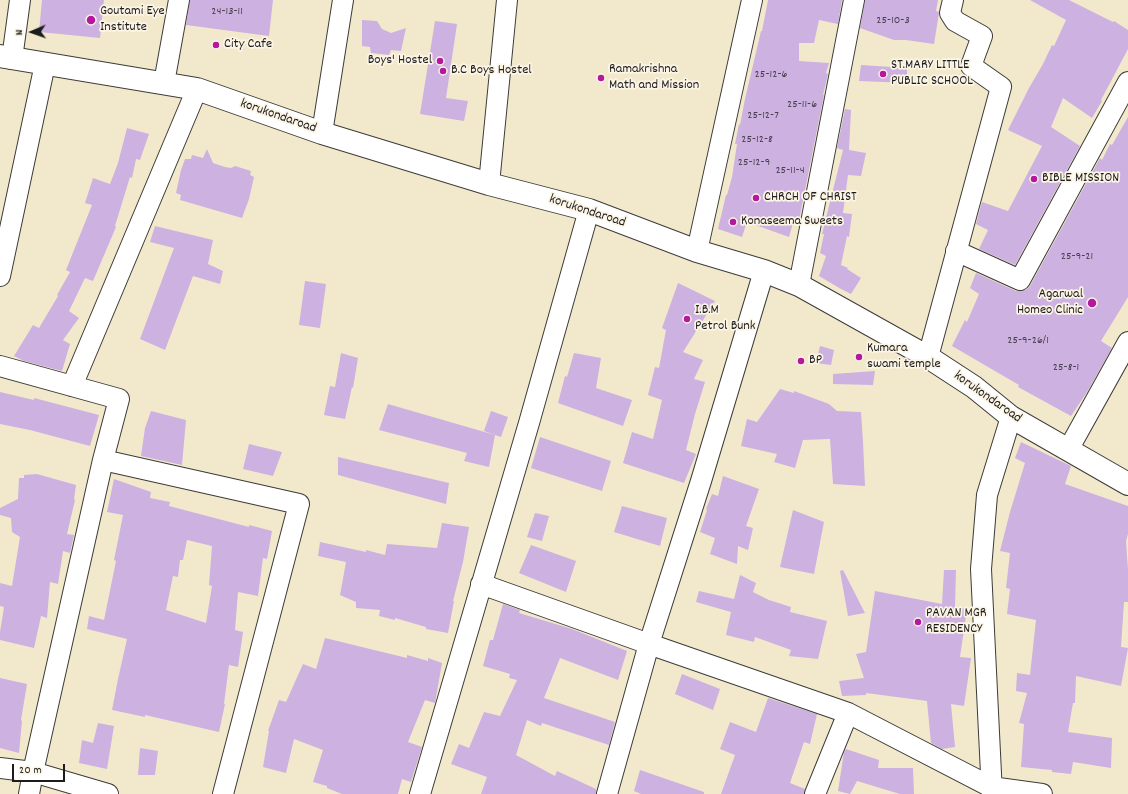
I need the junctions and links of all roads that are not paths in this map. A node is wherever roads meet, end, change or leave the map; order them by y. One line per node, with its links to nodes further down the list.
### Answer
1 (20, 0): 8 (street)
2 (179, 0): 11 (street)
3 (344, 0): 13 (street)
4 (507, 0): 14 (street)
5 (752, 0): 16 (street)
6 (854, 0): 20 (street)
7 (953, 0): 17 (street)
8 (6, 58): 9 (main road, korukondaroad)
9 (45, 64): 11 (main road, korukondaroad); 19 (street)
10 (1128, 82): 17 (street)
11 (164, 83): 12 (main road, korukondaroad)
12 (197, 89): 13 (main road, korukondaroad); 24 (street)
13 (322, 133): 14 (main road, korukondaroad)
14 (489, 184): 15 (main road, korukondaroad)
15 (589, 210): 16 (main road, korukondaroad); 29 (street)
16 (697, 251): 18 (main road, korukondaroad)
17 (956, 251): 22 (street)
18 (764, 271): 20 (main road, korukondaroad); 30 (street)
19 (0, 276)
20 (799, 285): 22 (main road, korukondaroad)
21 (1128, 342): 26 (street)
22 (928, 357): 25 (main road, korukondaroad)
23 (0, 366): 24 (street)
24 (72, 386): 27 (street)
25 (1011, 417): 26 (main road, korukondaroad); 34 (street)
26 (1068, 450): 28 (main road, korukondaroad)
27 (103, 460): 33 (street); 37 (street)
28 (1128, 484)
29 (481, 584): 30 (street); 38 (street)
30 (649, 644): 31 (street); 39 (street)
31 (848, 713): 34 (street); 40 (street)
32 (0, 768): 33 (street)
33 (33, 772): 35 (street); 36 (street)
34 (992, 791): 41 (street)
35 (29, 794)
36 (108, 794)
37 (223, 794)
38 (420, 794)
39 (607, 794)
40 (815, 794)
41 (1042, 794)

